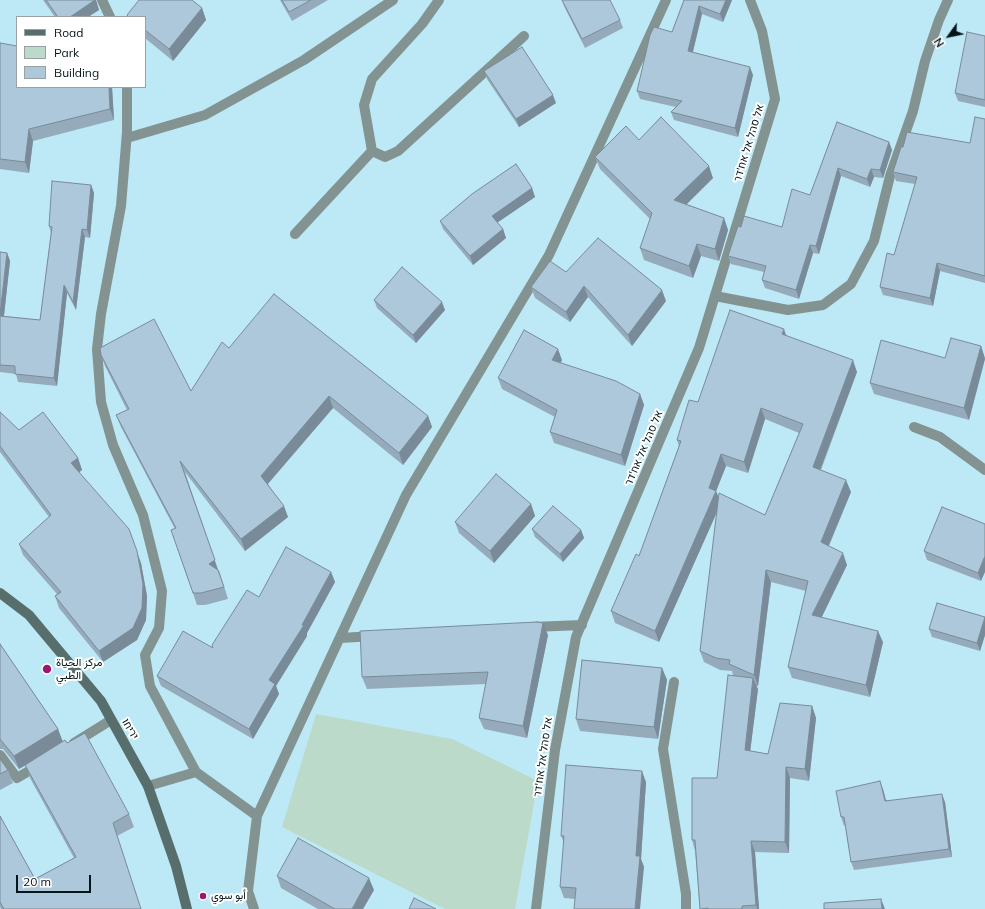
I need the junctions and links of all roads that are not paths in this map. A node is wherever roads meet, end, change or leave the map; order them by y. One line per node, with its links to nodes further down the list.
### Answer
1 (102, 0): 7 (street)
2 (393, 0): 10 (street)
3 (440, 0): 11 (street)
4 (666, 0): 20 (street)
5 (750, 0): 13 (street, אל סהל אל אח'דר)
6 (948, 0): 13 (street)
7 (110, 16)
8 (524, 36): 11 (street)
9 (127, 88): 10 (street)
10 (127, 138): 26 (street)
11 (372, 151): 12 (street)
12 (295, 234)
13 (715, 296): 17 (street, אל סהל אל אח'דר)
14 (914, 427): 15 (street)
15 (985, 470)
16 (0, 593): 22 (main road, יריחו)
17 (582, 625): 18 (street); 31 (street, אל סהל אל אח'דר)
18 (519, 628)
19 (387, 636): 20 (street)
20 (340, 638): 28 (street)
21 (674, 682): 32 (street)
22 (111, 720): 23 (street); 27 (main road, יריחו)
23 (64, 749)
24 (0, 755): 25 (street)
25 (51, 757)
26 (196, 772): 27 (street); 28 (street)
27 (148, 786): 29 (main road, יריחו)
28 (257, 816): 30 (street)
29 (187, 909)
30 (254, 909)
31 (536, 909)
32 (686, 909)

